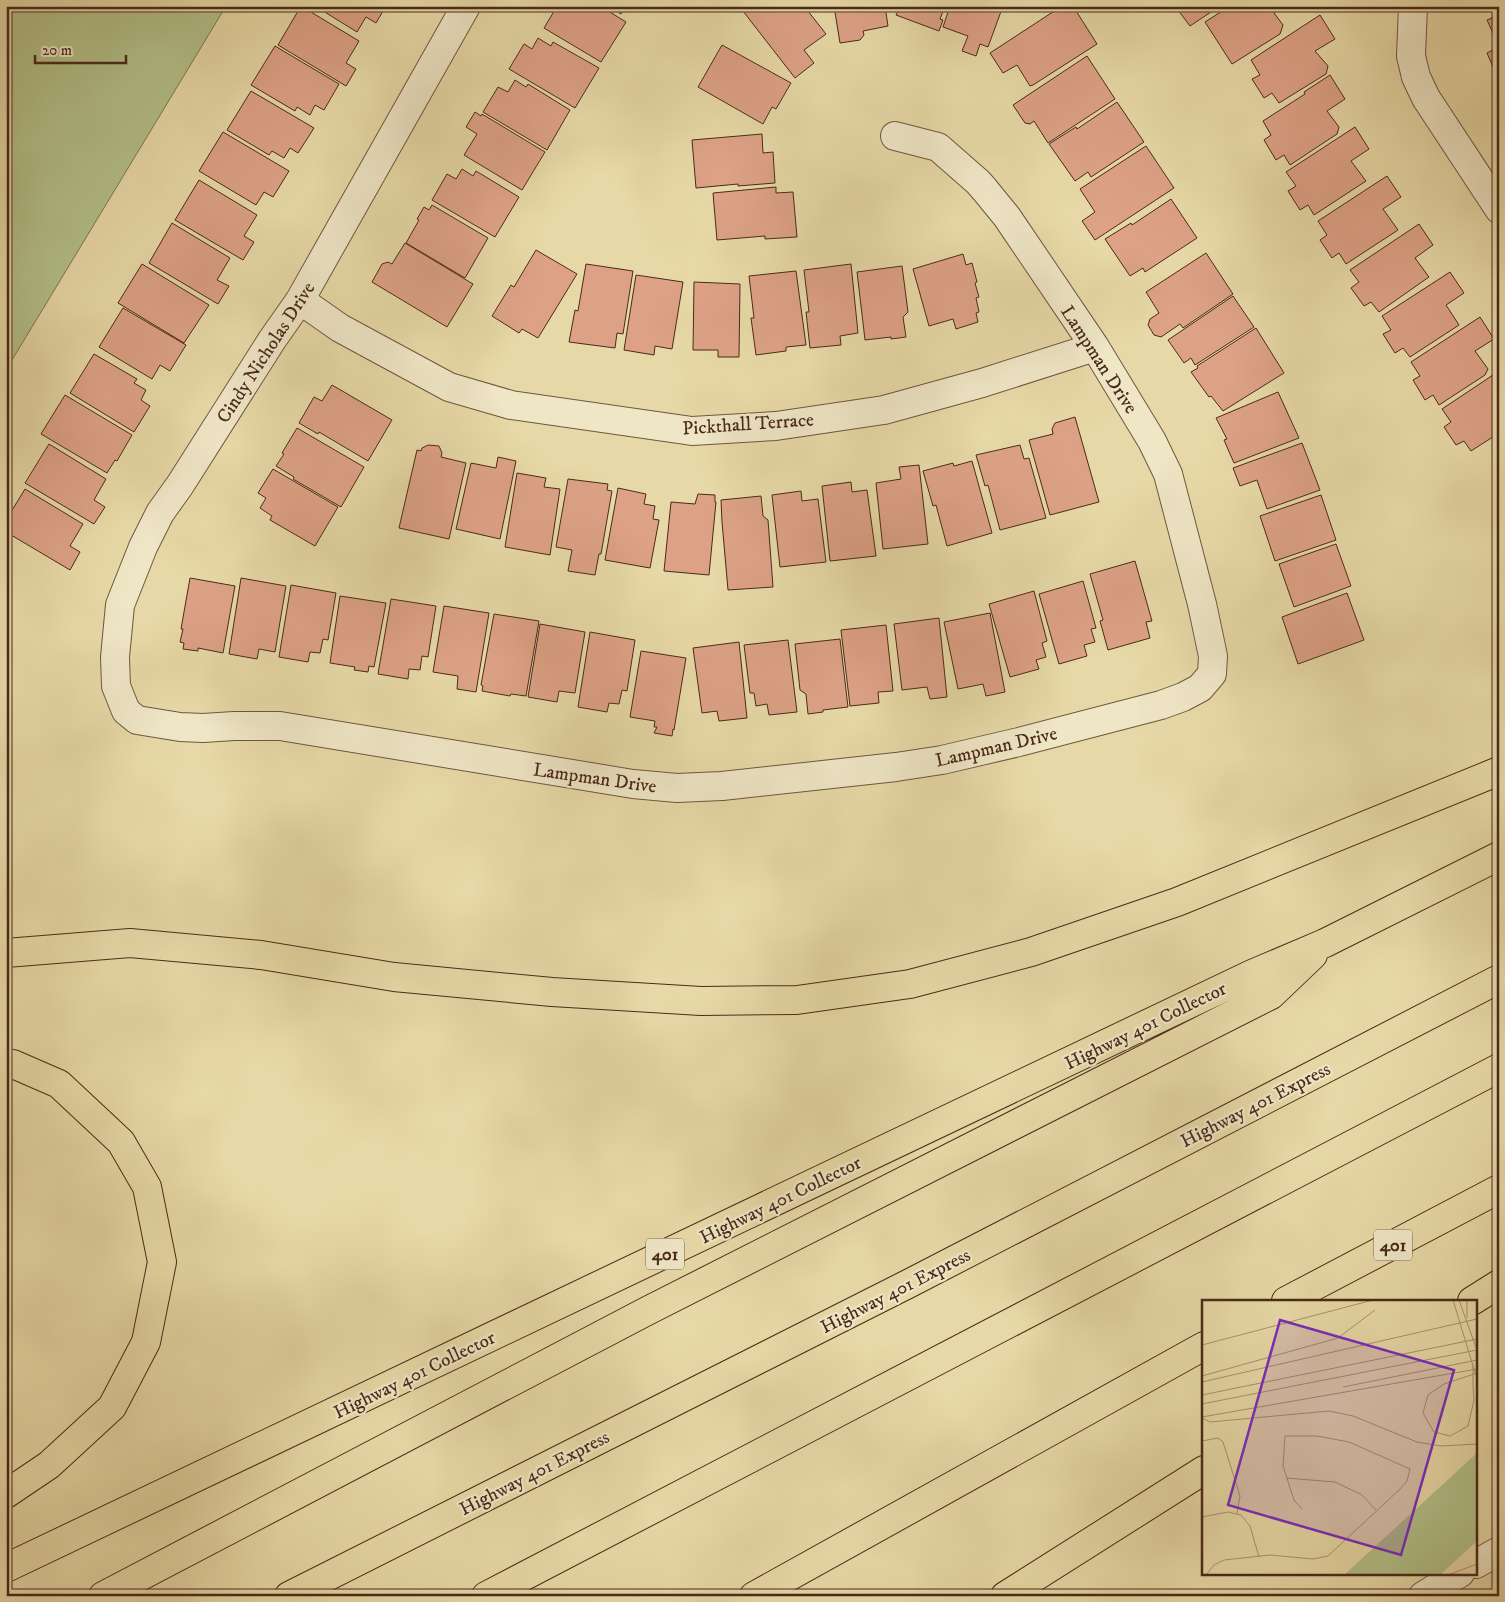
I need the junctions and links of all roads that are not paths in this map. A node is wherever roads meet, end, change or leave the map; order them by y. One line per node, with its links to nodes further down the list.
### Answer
1 (466, 6): 5 (street, Cindy Nicholas Drive)
2 (1413, 6): 4 (street)
3 (895, 136): 6 (street, Lampman Drive)
4 (1499, 209)
5 (300, 300): 6 (street, Pickthall Terrace); 7 (street, Cindy Nicholas Drive)
6 (1095, 347): 7 (street, Lampman Drive)
7 (126, 711)
8 (1499, 771): 11 (highway)
9 (1499, 856): 10 (highway, Highway 401 Collector / 401)
10 (1325, 944): 24 (highway, Highway 401 Collector / 401); 25 (highway)
11 (6, 953)
12 (1499, 979): 26 (highway, Highway 401 Express)
13 (6, 1062): 21 (highway)
14 (1499, 1068): 27 (highway)
15 (1499, 1189): 17 (highway, 401)
16 (1499, 1284): 18 (highway)
17 (1288, 1300)
18 (1474, 1300)
19 (1202, 1347): 28 (highway)
20 (1202, 1471): 29 (highway)
21 (6, 1494)
22 (1499, 1551): 23 (street)
23 (1478, 1563)
24 (6, 1568)
25 (103, 1596)
26 (289, 1596)
27 (486, 1596)
28 (754, 1596)
29 (1005, 1596)

